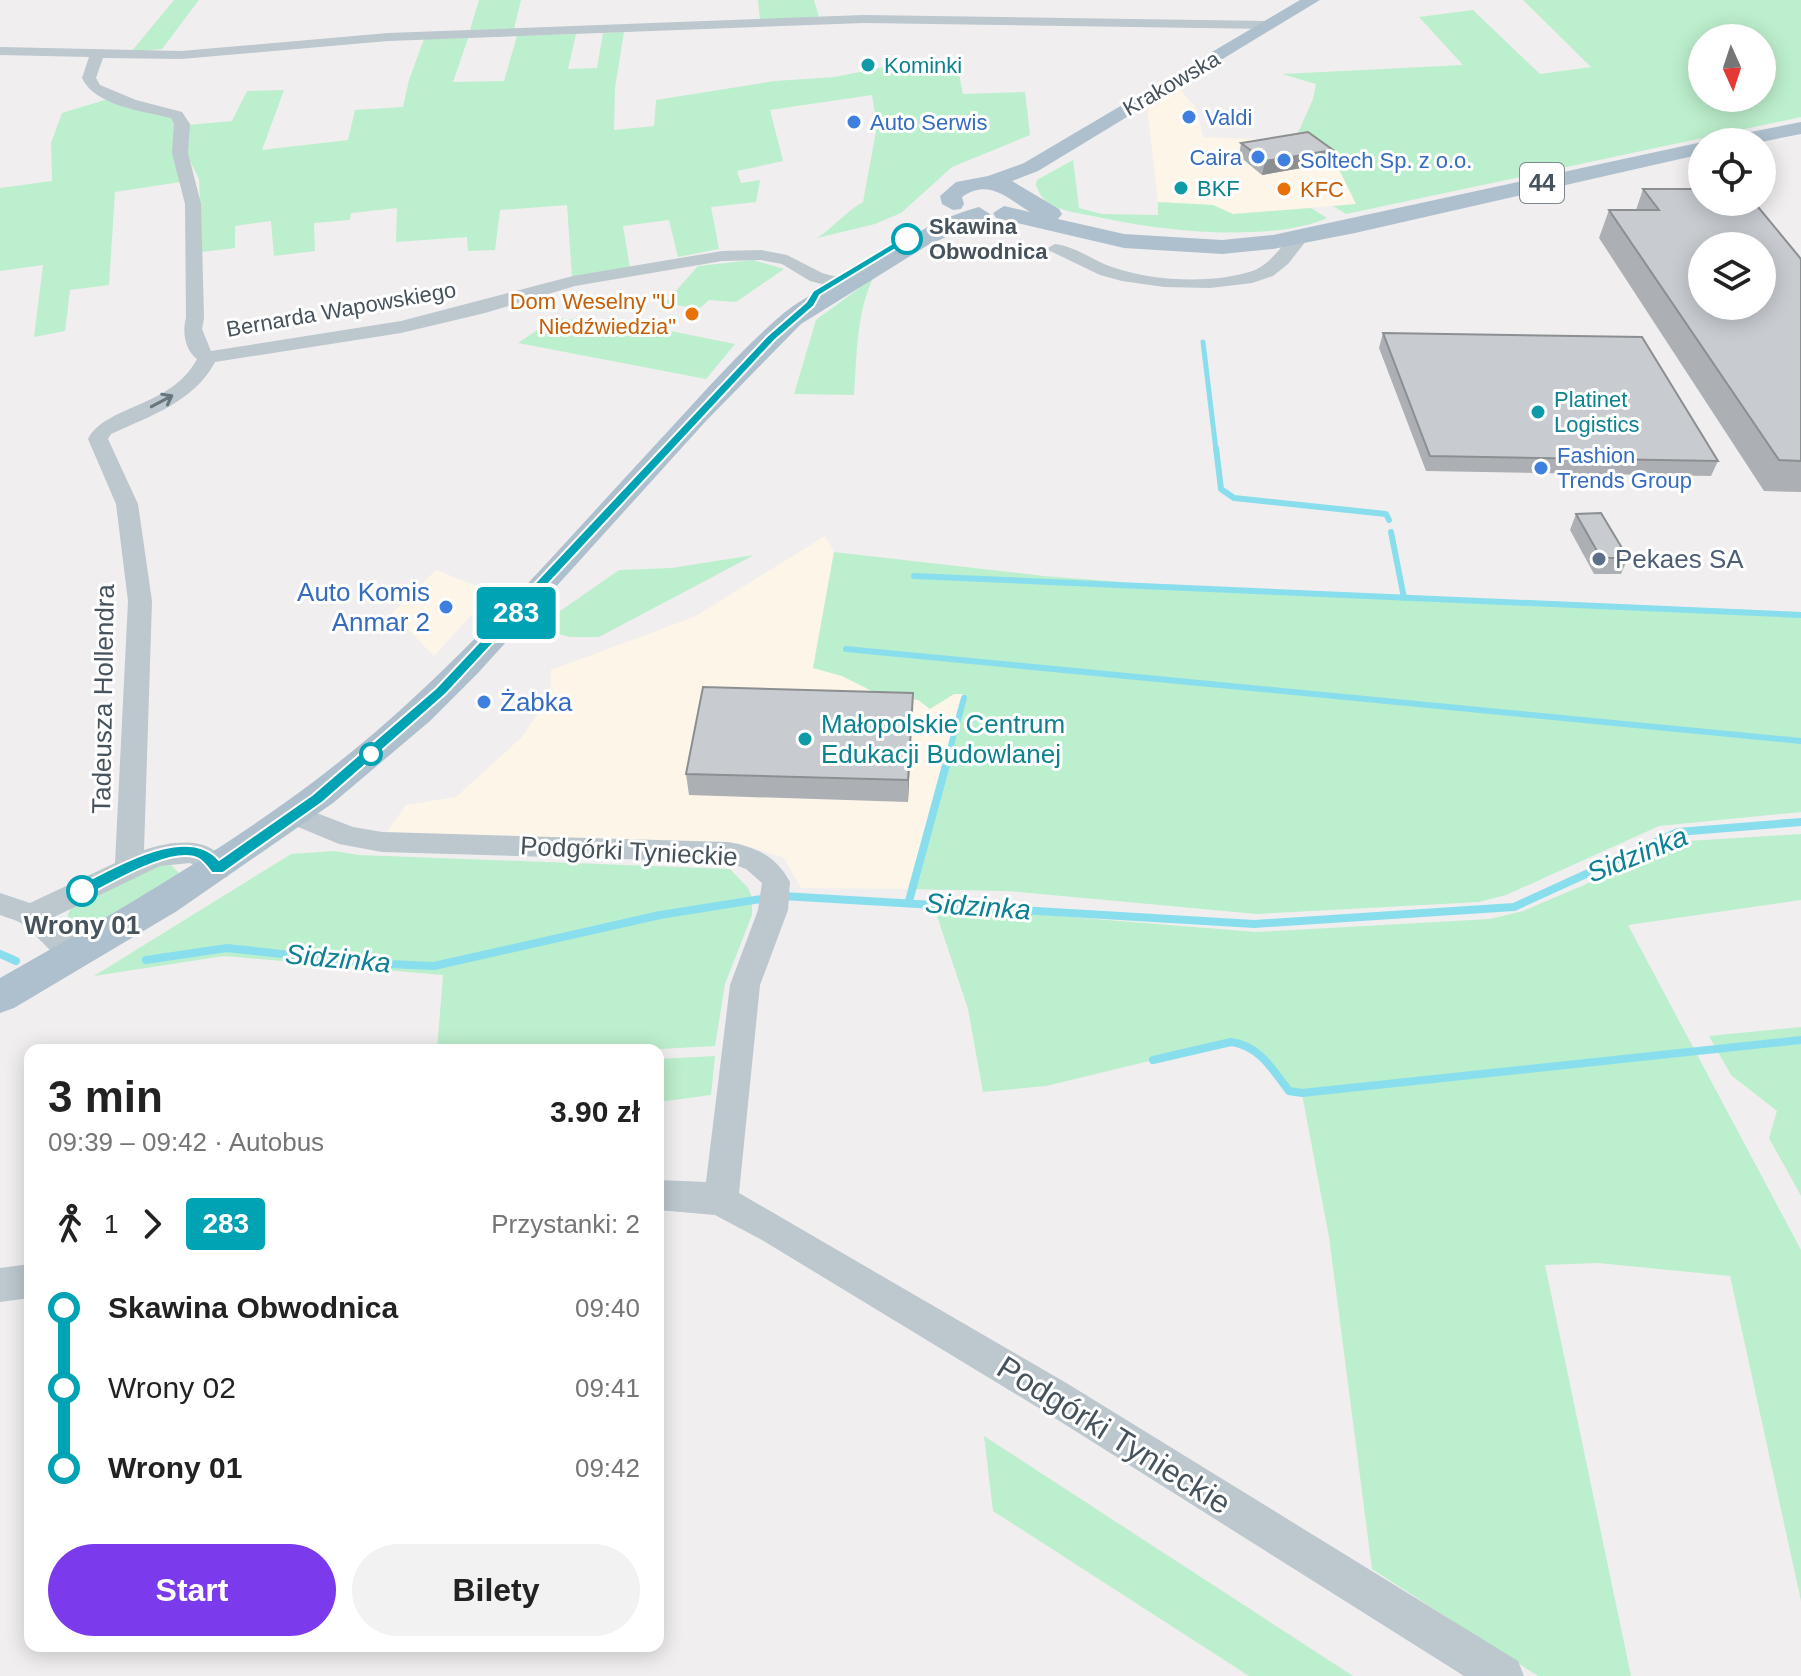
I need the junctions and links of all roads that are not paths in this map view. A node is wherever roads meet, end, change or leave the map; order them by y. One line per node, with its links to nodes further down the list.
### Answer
1 (1312, 0): 2 (main road, Krakowska)
2 (1269, 25): 4 (street); 8 (main road, Krakowska)
3 (0, 51): 4 (street)
4 (97, 55): 19 (street, Bernarda Wapowskiego)
5 (1801, 128): 6 (main road)
6 (1776, 133)
7 (1688, 151): 13 (main road, 44)
8 (1031, 167): 9 (main road, Krakowska); 10 (main road, Krakowska)
9 (989, 183): 10 (main road, 44); 11 (main road, 44)
10 (1012, 201): 12 (main road, 44); 13 (main road, 44); 14 (main road, 44)
11 (953, 204): 12 (main road, 44); 16 (main road, 44)
12 (979, 214): 16 (main road, 44)
13 (1305, 236): 14 (main road, 44); 17 (street)
14 (1260, 243): 17 (street)
15 (1055, 249): 17 (street)
16 (895, 250): 18 (main road, 44)
17 (1285, 257)
18 (829, 290): 19 (street, Bernarda Wapowskiego); 20 (main road, 44)
19 (208, 357): 21 (street, Tadeusza Hollendra, one-way to 19)
20 (296, 815): 22 (main road, 44); 28 (street, Podgórki Tynieckie)
21 (129, 868): 22 (street); 24 (street)
22 (217, 869): 25 (main road, 44)
23 (0, 904): 24 (street)
24 (32, 915): 25 (street)
25 (76, 954): 26 (main road, 44)
26 (0, 997)
27 (664, 1195): 28 (street, Podgórki Tynieckie)
28 (721, 1201): 31 (street, Podgórki Tynieckie)
29 (24, 1282): 30 (street)
30 (0, 1285)
31 (1503, 1676)

